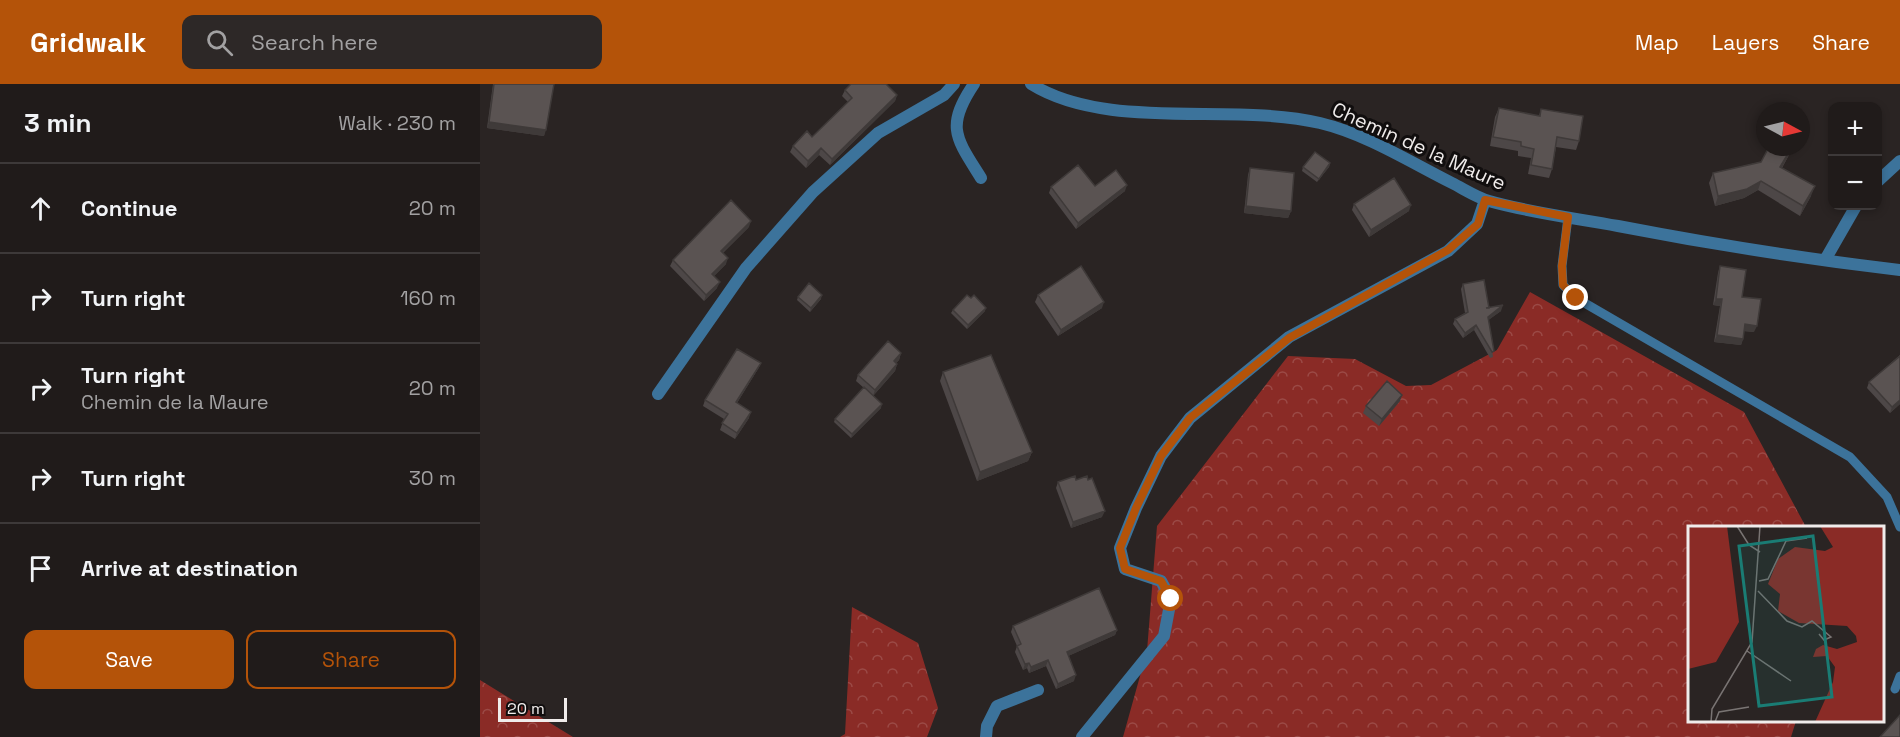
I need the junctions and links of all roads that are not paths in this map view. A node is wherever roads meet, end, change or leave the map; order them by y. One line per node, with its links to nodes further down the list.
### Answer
1 (954, 84): 12 (street)
2 (974, 84): 6 (street)
3 (1031, 84): 7 (street, Chemin de la Maure)
4 (1900, 161): 5 (street)
5 (1882, 177)
6 (981, 178)
7 (1485, 200): 9 (street, Chemin de la Maure); 18 (street)
8 (1854, 210): 10 (street)
9 (1568, 217): 10 (street, Chemin de la Maure); 13 (lane)
10 (1825, 260): 11 (street, Chemin de la Maure)
11 (1900, 270)
12 (658, 394)
13 (1900, 527)
14 (1900, 676): 15 (lane)
15 (1895, 689)
16 (1038, 690): 17 (street)
17 (986, 737)
18 (1082, 737)

